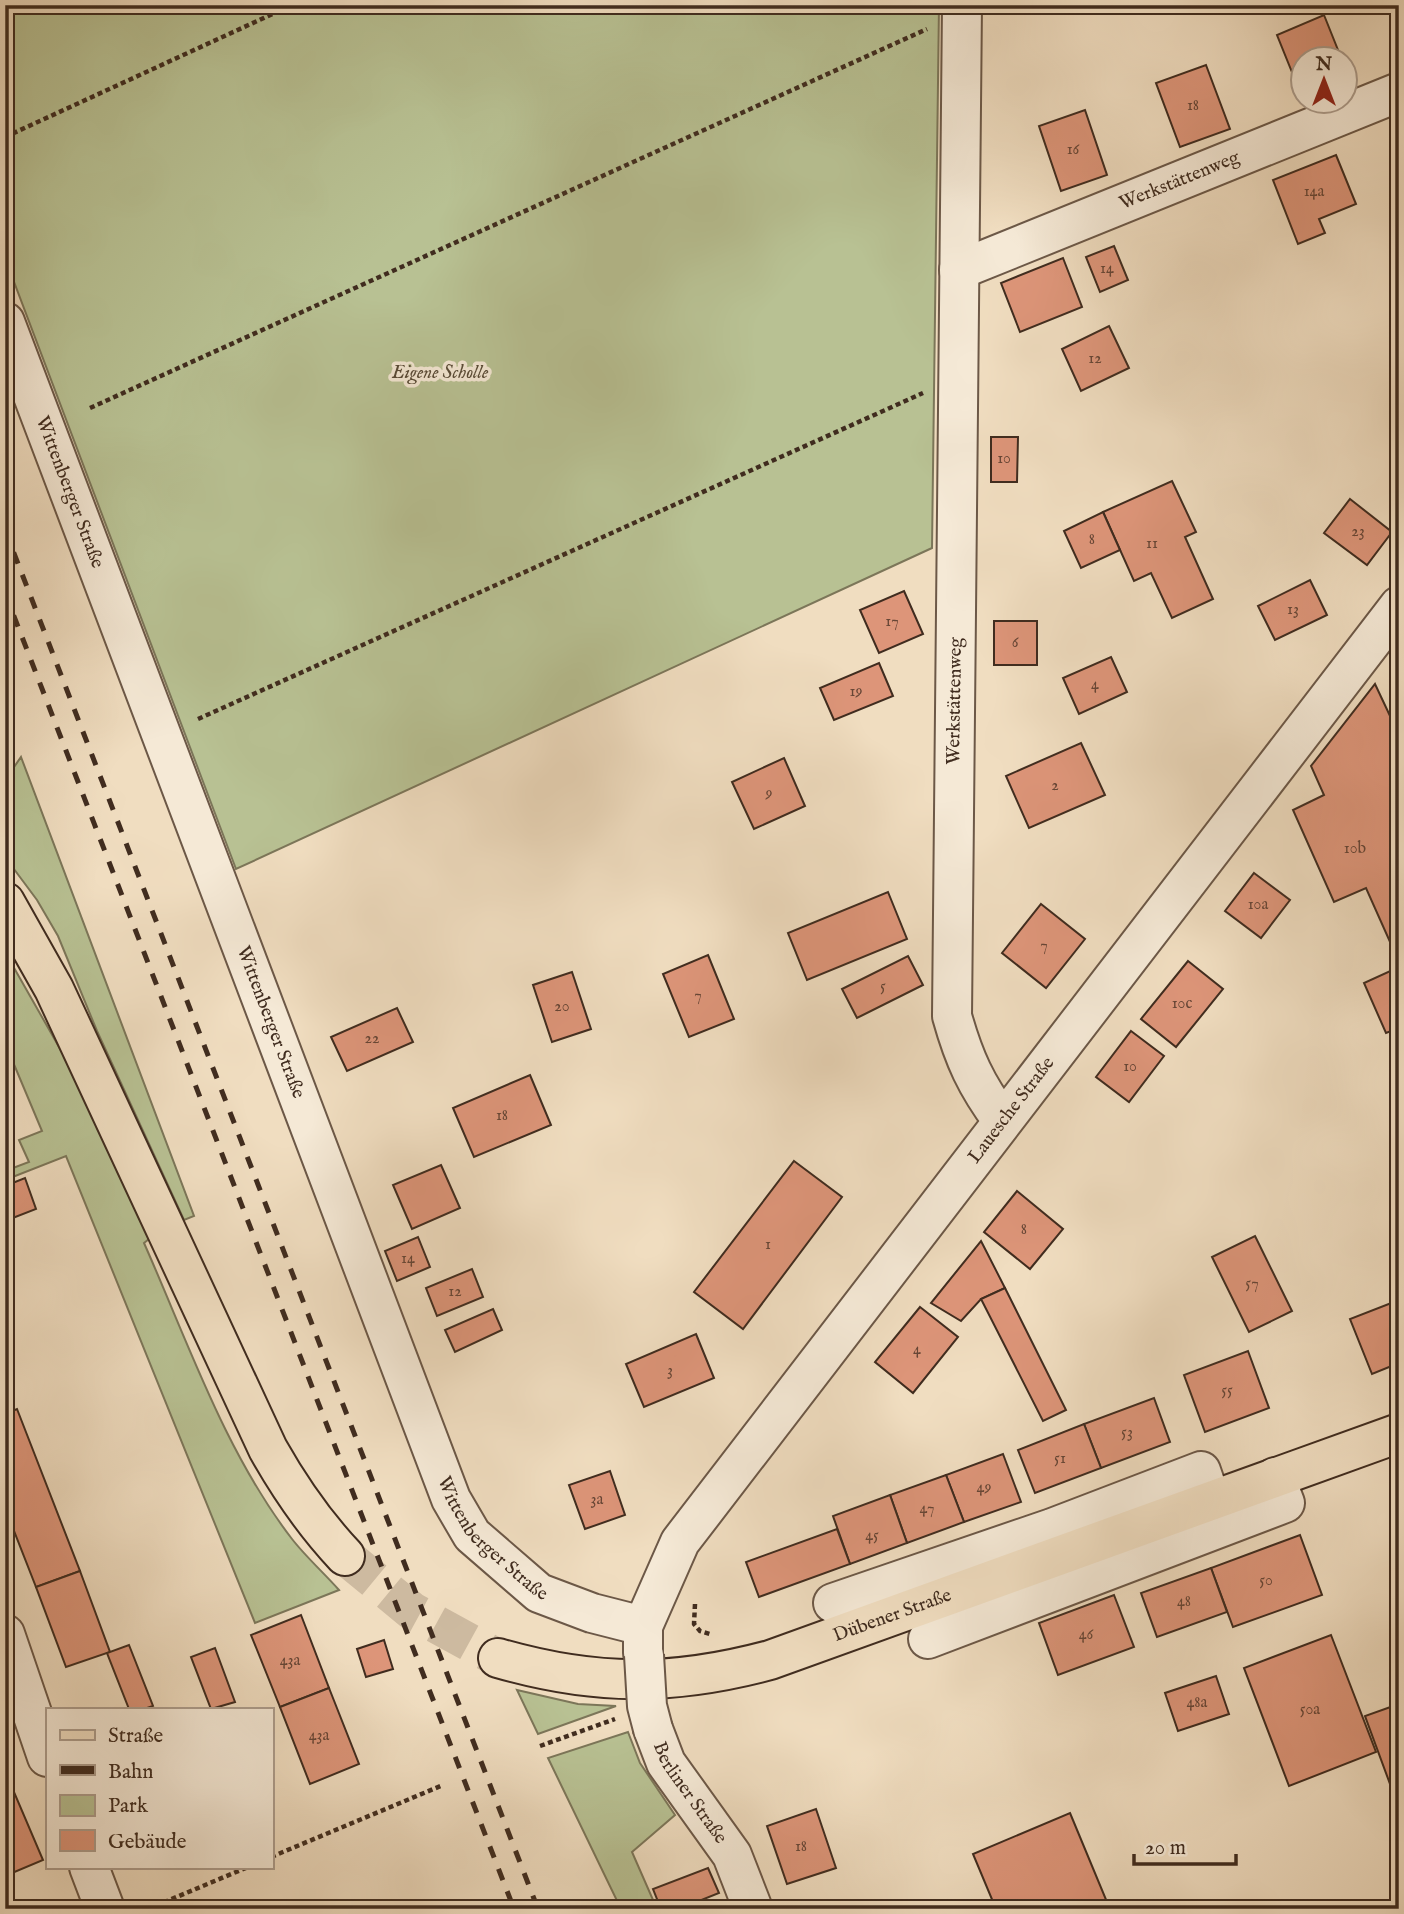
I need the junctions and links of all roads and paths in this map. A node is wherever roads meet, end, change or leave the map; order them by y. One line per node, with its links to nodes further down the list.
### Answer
1 (292, 5): 4 (path)
2 (962, 14): 5 (street, Werkstättenweg); 8 (path)
3 (1399, 92): 5 (street, Werkstättenweg)
4 (5, 136)
5 (960, 270): 7 (street, Werkstättenweg)
6 (5, 323): 22 (street, Wittenberger Straße)
7 (958, 376): 10 (path); 12 (street, Werkstättenweg)
8 (90, 408)
9 (1399, 606): 12 (street, Lauesche Straße)
10 (198, 719)
11 (5, 902): 16 (main road)
12 (1002, 1120): 22 (street, Lauesche Straße)
13 (1397, 1438): 14 (main road, Dübener Straße)
14 (1275, 1477): 15 (main road, Dübener Straße); 21 (street, Dübener Straße)
15 (1211, 1500): 18 (street); 23 (main road, Dübener Straße)
16 (345, 1556)
17 (698, 1596): 20 (path)
18 (833, 1603)
19 (5, 1634): 26 (street)
20 (713, 1635)
21 (928, 1639)
22 (643, 1641): 24 (street, Berliner Straße, bridge)
23 (498, 1658)
24 (639, 1723): 25 (path); 33 (street, Berliner Straße)
25 (540, 1746)
26 (46, 1754)
27 (443, 1785): 28 (path)
28 (273, 1856)
29 (89, 1868): 31 (street)
30 (246, 1868): 32 (path)
31 (101, 1907)
32 (148, 1909)
33 (753, 1909)

